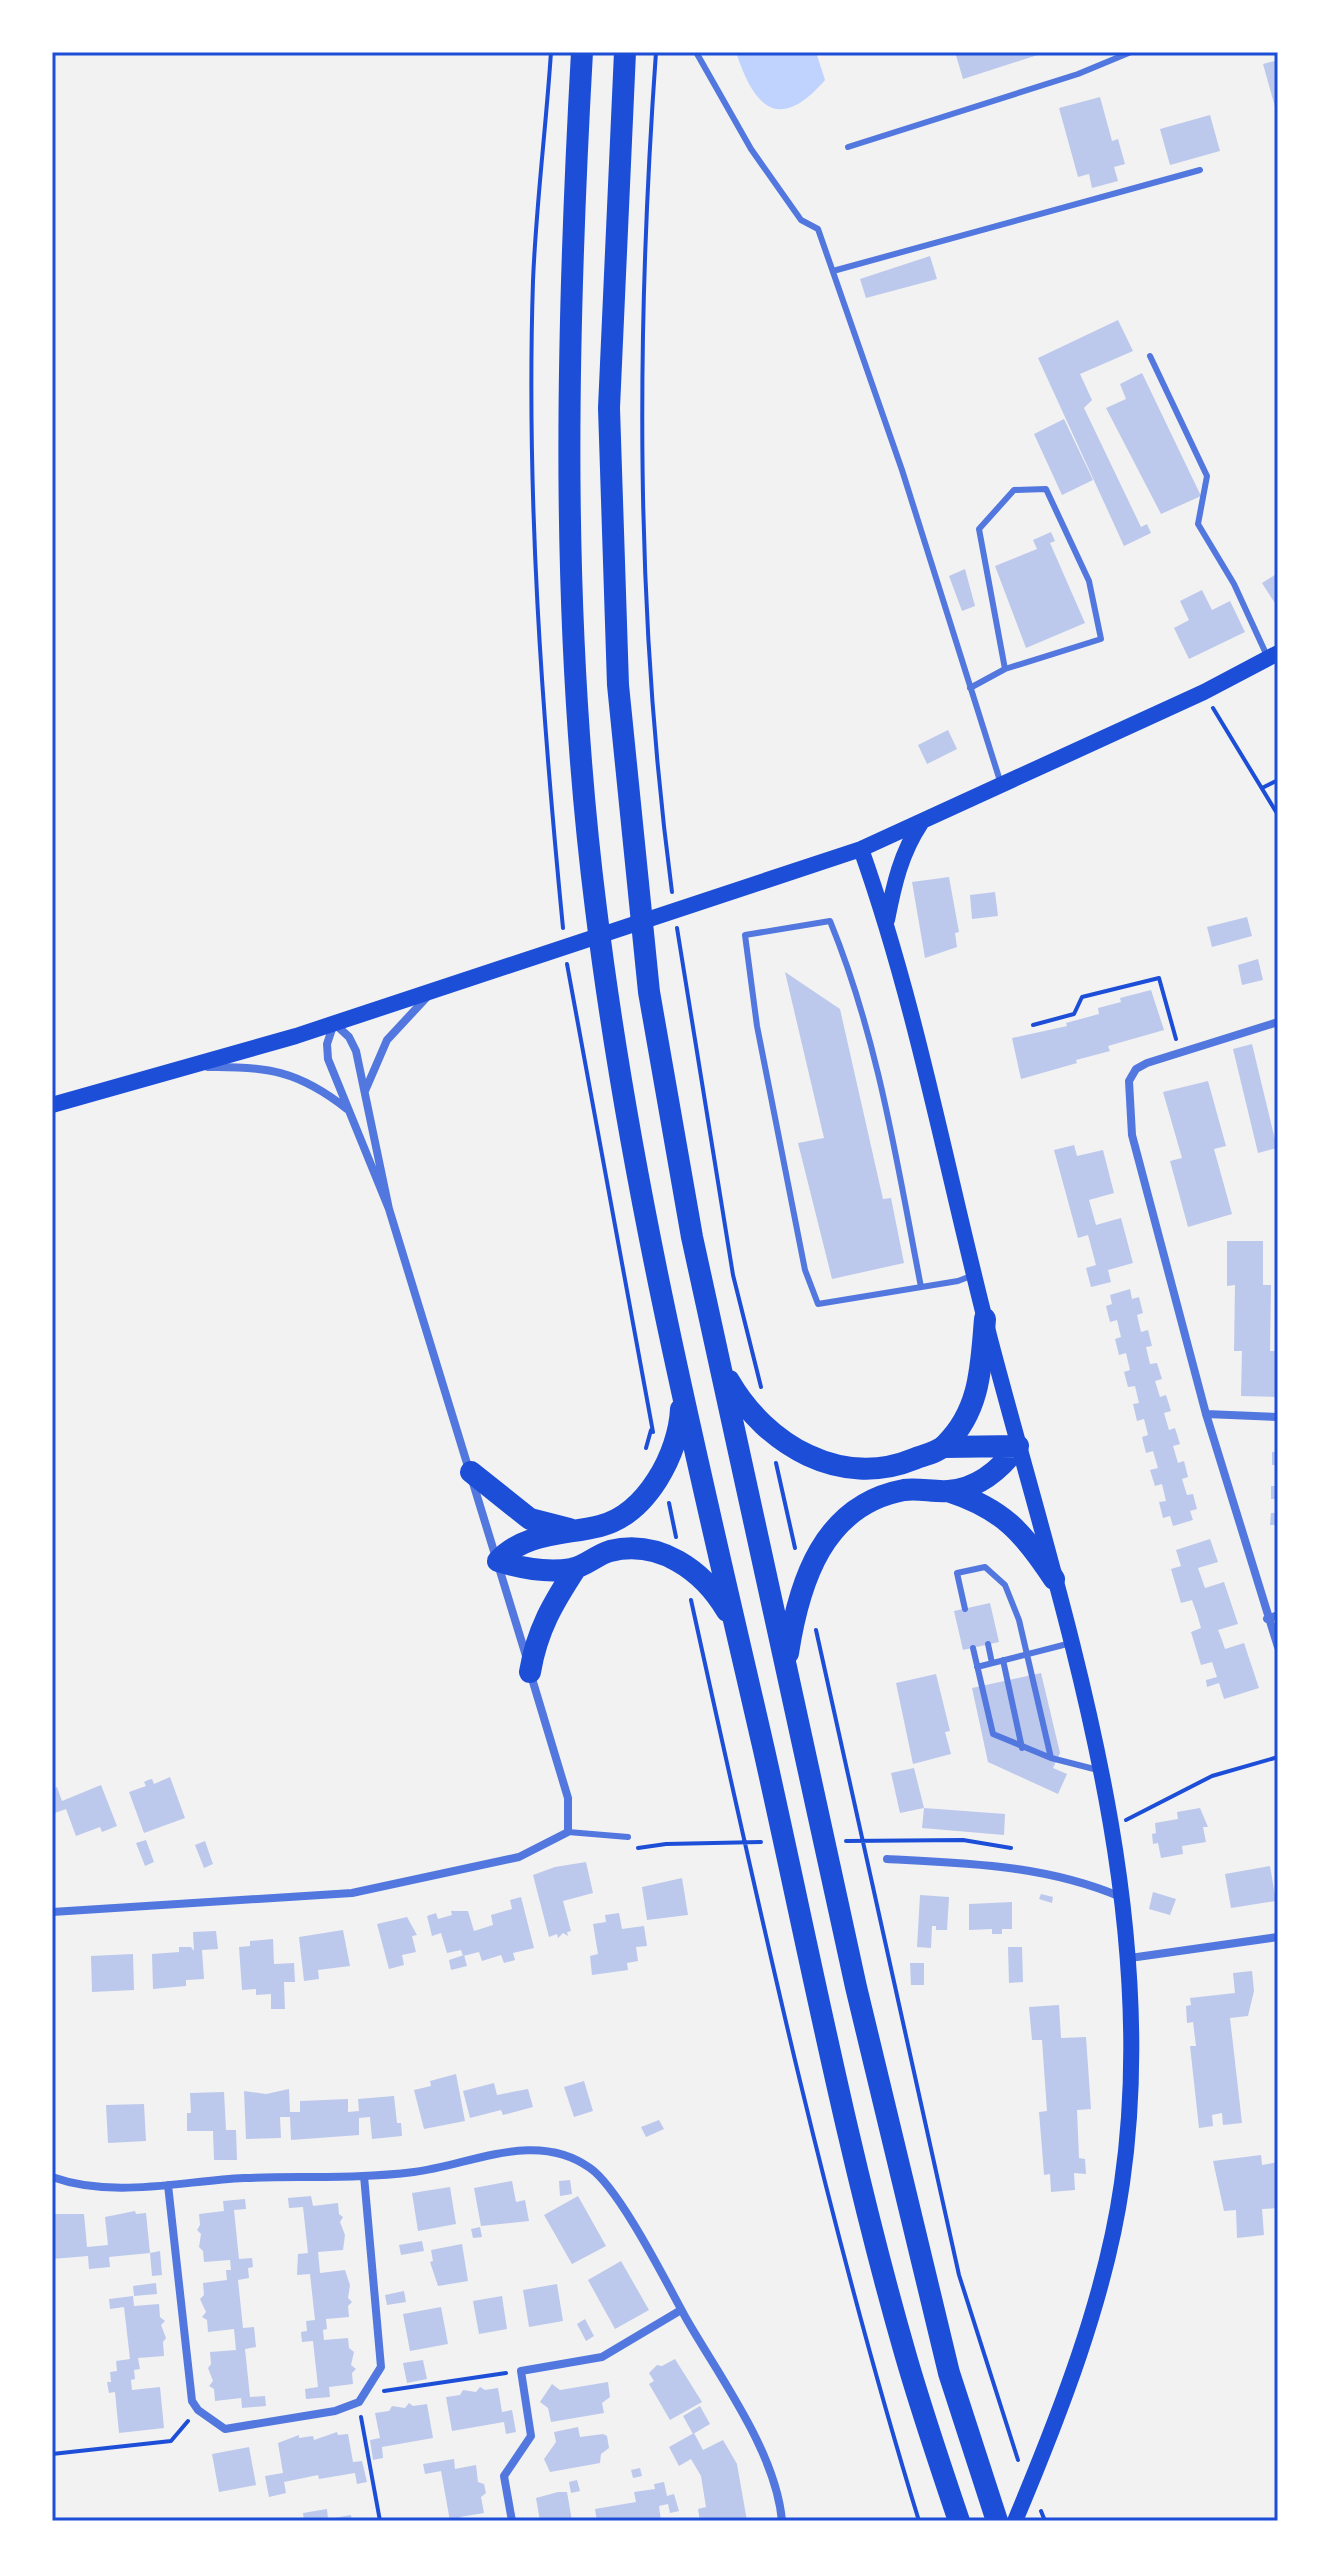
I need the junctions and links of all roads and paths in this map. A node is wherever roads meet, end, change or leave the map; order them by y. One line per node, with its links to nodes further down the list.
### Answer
1 (582, 52): 38 (highway)
2 (625, 52): 36 (highway)
3 (656, 52): 20 (path)
4 (696, 52): 8 (lane)
5 (1131, 52): 6 (lane)
6 (848, 147)
7 (1200, 170): 8 (lane)
8 (833, 271): 12 (lane)
9 (1150, 356): 10 (lane)
10 (1273, 655): 13 (main road)
11 (1005, 669): 11 (lane); 12 (lane)
12 (970, 688): 15 (lane)
13 (1204, 692): 15 (main road); 16 (path)
14 (1278, 780): 16 (path)
15 (1001, 784): 18 (main road)
16 (1262, 788): 17 (path)
17 (1278, 815)
18 (921, 823): 19 (main road); 21 (main road)
19 (861, 849): 21 (main road); 23 (main road)
20 (673, 894)
21 (886, 921): 33 (main road)
22 (677, 924): 37 (path)
23 (431, 993): 25 (main road); 29 (street)
24 (1278, 1022): 27 (street)
25 (334, 1023): 28 (main road); 29 (street); 31 (street)
26 (1033, 1025): 27 (path)
27 (1180, 1053): 40 (street)
28 (195, 1067): 30 (main road); 31 (street)
29 (365, 1092): 32 (street)
30 (52, 1105)
31 (349, 1111): 32 (street)
32 (389, 1209): 47 (street)
33 (974, 1275): 34 (lane); 35 (main road)
34 (921, 1287): 34 (lane)
35 (985, 1319): 44 (main road); 45 (highway)
36 (716, 1352): 43 (highway); 69 (highway)
37 (761, 1387): 39 (path); 43 (path)
38 (680, 1388): 50 (highway); 61 (highway)
39 (767, 1398)
40 (1206, 1414): 41 (street); 59 (street)
41 (1278, 1417)
42 (652, 1427): 46 (path)
43 (769, 1428): 45 (highway); 55 (path)
44 (1018, 1446): 45 (highway); 48 (highway); 54 (main road)
45 (944, 1447)
46 (645, 1452)
47 (471, 1472): 50 (highway); 52 (street)
48 (948, 1491): 54 (highway); 55 (highway)
49 (668, 1499): 51 (path)
50 (574, 1531): 52 (highway)
51 (679, 1551)
52 (498, 1561): 53 (highway); 71 (street)
53 (576, 1568): 61 (highway); 71 (highway)
54 (1054, 1579): 62 (main road)
55 (803, 1586): 69 (highway)
56 (689, 1592): 104 (path)
57 (965, 1609): 66 (lane)
58 (1278, 1615): 59 (street)
59 (1267, 1619): 64 (street)
60 (814, 1622): 97 (path)
61 (735, 1624): 100 (highway)
62 (1071, 1643): 66 (lane); 75 (main road)
63 (988, 1644): 68 (lane)
64 (1278, 1647)
65 (973, 1648): 70 (lane)
66 (1027, 1654): 67 (lane); 74 (lane)
67 (1003, 1660): 68 (lane); 72 (lane)
68 (992, 1663): 70 (lane)
69 (786, 1666): 105 (highway)
70 (977, 1667): 72 (lane)
71 (530, 1672): 77 (street)
72 (1022, 1748): 74 (lane)
73 (1278, 1757): 76 (path)
74 (1051, 1758): 75 (lane)
75 (1099, 1770): 76 (main road)
76 (1110, 1825): 84 (main road)
77 (568, 1832): 78 (lane); 85 (street)
78 (628, 1837)
79 (919, 1840): 81 (path)
80 (688, 1843): 82 (path)
81 (1011, 1848)
82 (630, 1849)
83 (887, 1859): 84 (street)
84 (1124, 1899): 87 (main road)
85 (52, 1912)
86 (1278, 1937): 87 (street)
87 (1130, 1958): 106 (main road)
88 (364, 2176): 90 (street); 91 (street); 93 (street)
89 (52, 2177): 90 (street)
90 (168, 2185): 95 (street)
91 (681, 2310): 92 (street); 103 (street)
92 (521, 2371): 93 (path); 102 (street)
93 (370, 2387): 94 (street)
94 (359, 2402): 95 (street); 101 (path)
95 (198, 2410): 96 (path)
96 (52, 2454)
97 (1020, 2465)
98 (1033, 2507): 107 (path)
99 (1041, 2511): 108 (path)
100 (956, 2512)
101 (380, 2521)
102 (512, 2521)
103 (782, 2521)
104 (919, 2521)
105 (997, 2521)
106 (1015, 2521)
107 (1037, 2521)
108 (1045, 2521)

